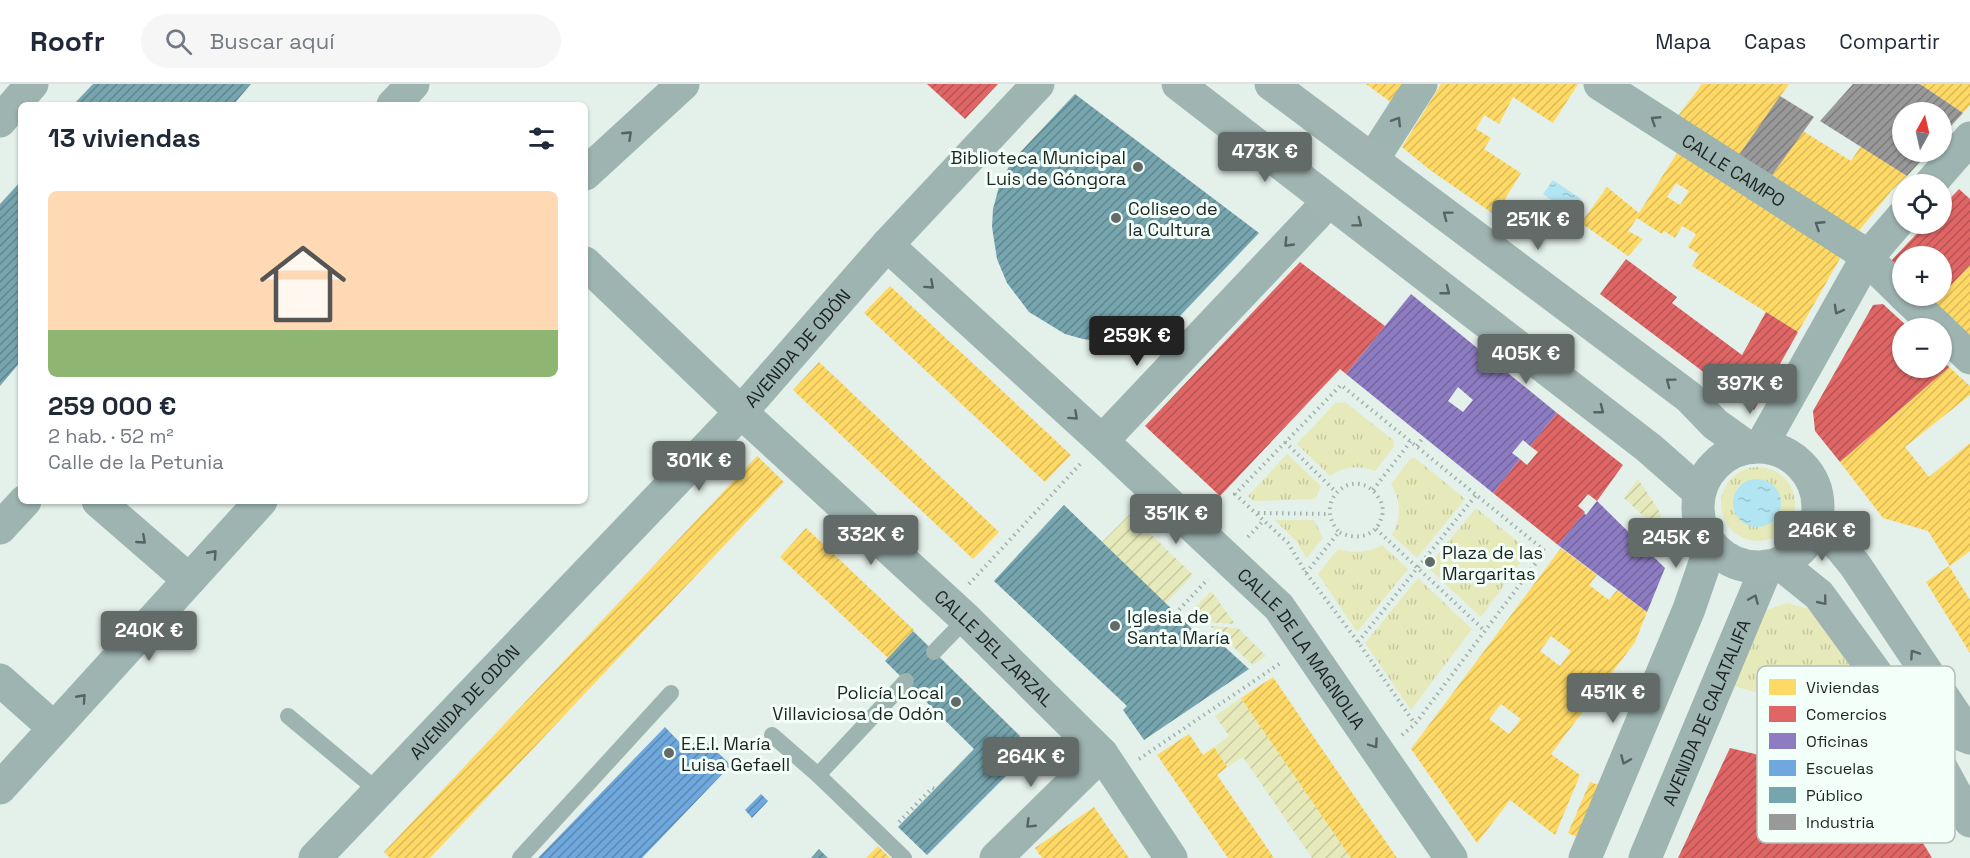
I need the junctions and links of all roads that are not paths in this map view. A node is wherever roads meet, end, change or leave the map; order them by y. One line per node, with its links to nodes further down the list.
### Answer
1 (32, 84): 8 (street)
2 (683, 84): 11 (street, one-way to 2)
3 (1038, 84): 15 (street, AVENIDA DE ODÓN)
4 (1178, 84): 13 (street)
5 (1271, 84): 10 (street)
6 (1420, 84): 10 (street, one-way to 6)
7 (1600, 84): 16 (street, CALLE CAMPO, one-way to 7)
8 (0, 121)
9 (1970, 138): 12 (street)
10 (1373, 159): 25 (street, one-way to 10)
11 (588, 171)
12 (1939, 174)
13 (1329, 201): 24 (street, one-way to 24); 26 (street, one-way to 26)
14 (1892, 229): 16 (street)
15 (887, 245): 23 (street, AVENIDA DE ODÓN); 24 (street, CALLE DE LA MAGNOLIA, one-way to 24)
16 (1866, 259): 18 (street, CALLE CAMPO); 25 (street, one-way to 25)
17 (588, 266): 23 (street, CALLE DEL ZARZAL)
18 (1892, 284)
19 (1916, 306): 20 (street, CALLE CAMPO)
20 (1928, 318)
21 (1952, 341): 22 (street, CALLE CAMPO)
22 (1970, 358)
23 (741, 412): 35 (street, CALLE DEL ZARZAL); 51 (street, AVENIDA DE ODÓN)
24 (1102, 441): 59 (street, CALLE DE LA MAGNOLIA, one-way to 59)
25 (1754, 447): 26 (street); 30 (street)
26 (1699, 492): 32 (street)
27 (22, 504): 31 (street)
28 (101, 504): 34 (street, one-way to 34)
29 (258, 504): 34 (street, one-way to 29)
30 (1817, 519): 33 (street); 38 (street, one-way to 30)
31 (0, 528)
32 (1711, 545): 33 (street); 60 (street, one-way to 60)
33 (1773, 564): 37 (street, one-way to 37); 61 (street, AVENIDA DE CALATALIFA, one-way to 33)
34 (189, 580): 44 (street, one-way to 34)
35 (958, 612): 36 (lane); 48 (street, CALLE DEL ZARZAL)
36 (934, 652)
37 (1871, 666)
38 (1923, 666)
39 (0, 680): 44 (street)
40 (906, 681): 49 (lane)
41 (671, 693): 55 (lane)
42 (1955, 715): 47 (street, one-way to 42)
43 (288, 716): 51 (lane)
44 (54, 728): 50 (street)
45 (1955, 731): 47 (street)
46 (772, 735): 49 (lane)
47 (1970, 737)
48 (1109, 764): 57 (street, one-way to 57); 58 (street, CALLE DEL ZARZAL)
49 (818, 775): 56 (lane)
50 (0, 788)
51 (378, 791): 54 (street, AVENIDA DE ODÓN)
52 (1955, 793): 53 (street)
53 (1970, 821)
54 (334, 852)
55 (520, 858)
56 (904, 858)
57 (996, 858)
58 (1171, 858)
59 (1450, 858)
60 (1585, 858)
61 (1645, 858)

